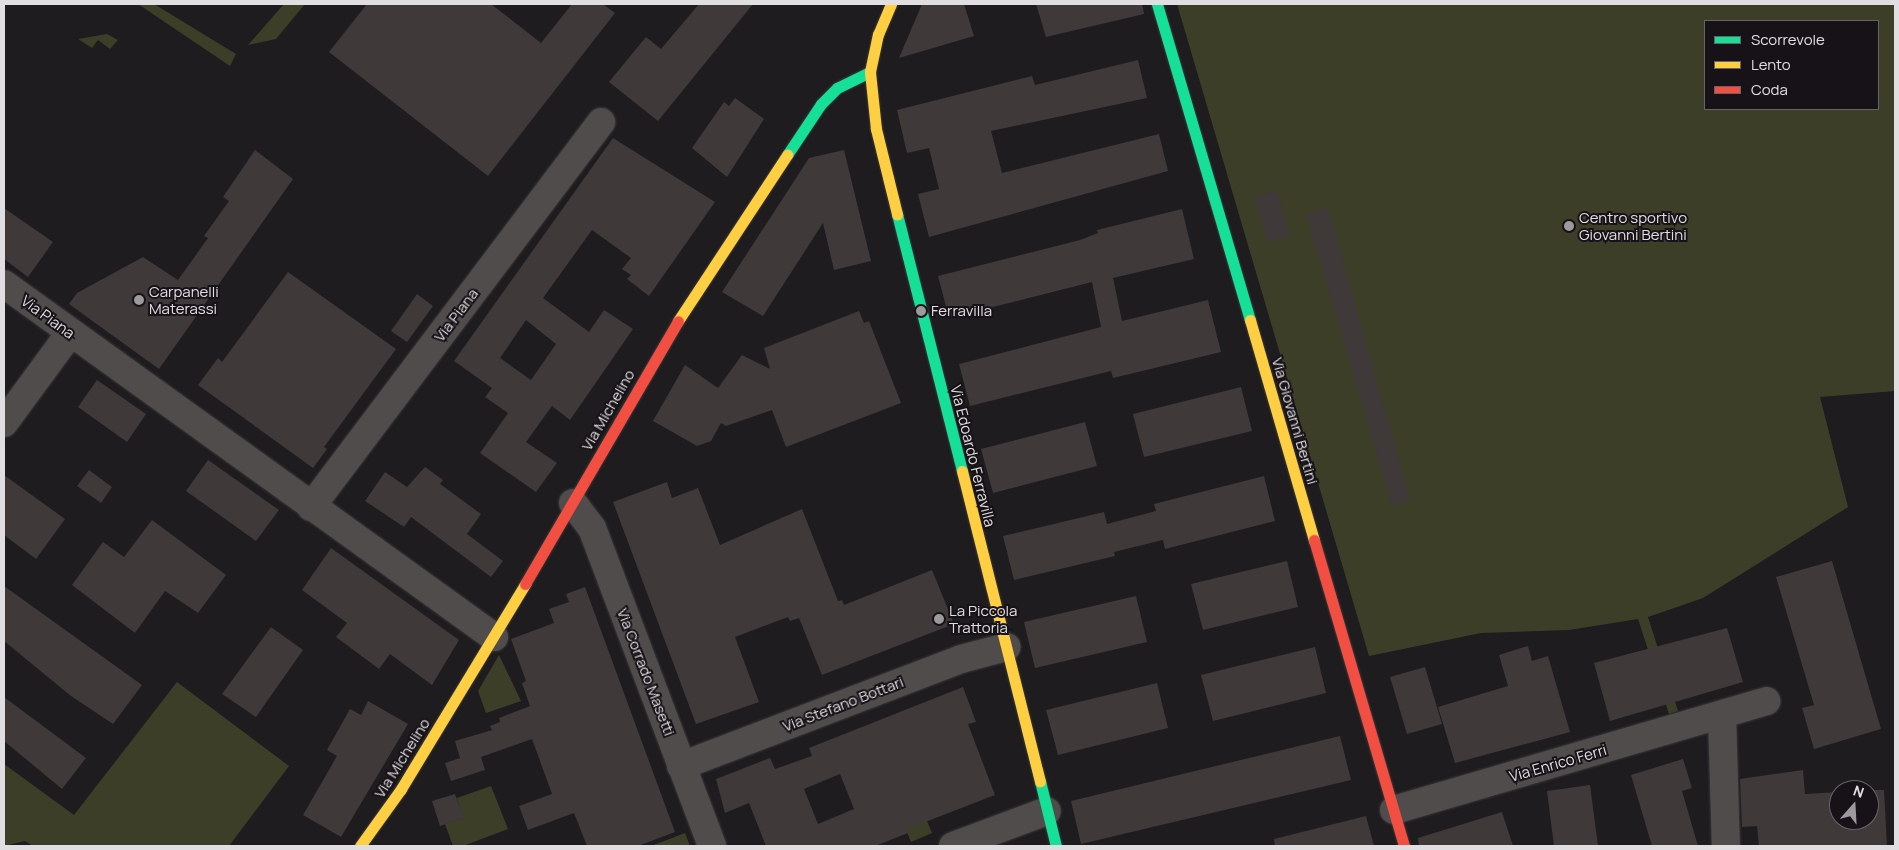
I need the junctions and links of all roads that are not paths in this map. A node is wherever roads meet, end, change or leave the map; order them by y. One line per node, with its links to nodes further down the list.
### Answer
1 (892, 4): 3 (street)
2 (1157, 4): 15 (street, Via Giovanni Bertini)
3 (870, 72): 8 (street, Via Michelino); 11 (street, Via Edoardo Ferravilla)
4 (602, 122): 9 (street, Via Piana)
5 (4, 284): 6 (street, Via Piana)
6 (70, 332): 7 (street); 9 (street, Via Piana)
7 (4, 423)
8 (572, 503): 10 (street, Via Michelino); 14 (street, Via Corrado Masetti)
9 (311, 507): 10 (street, Via Piana)
10 (494, 637): 17 (street, Via Michelino)
11 (1006, 647): 14 (street, Via Stefano Bottari); 16 (street, Via Edoardo Ferravilla)
12 (1766, 701): 13 (street, Via Enrico Ferri)
13 (1722, 715): 15 (street, Via Enrico Ferri); 22 (street)
14 (681, 766): 18 (street, Via Corrado Masetti)
15 (1394, 810): 21 (street, Via Giovanni Bertini)
16 (1047, 811): 19 (street); 20 (street, Via Edoardo Ferravilla)
17 (360, 846)
18 (712, 846)
19 (952, 846)
20 (1056, 846)
21 (1404, 846)
22 (1726, 846)

